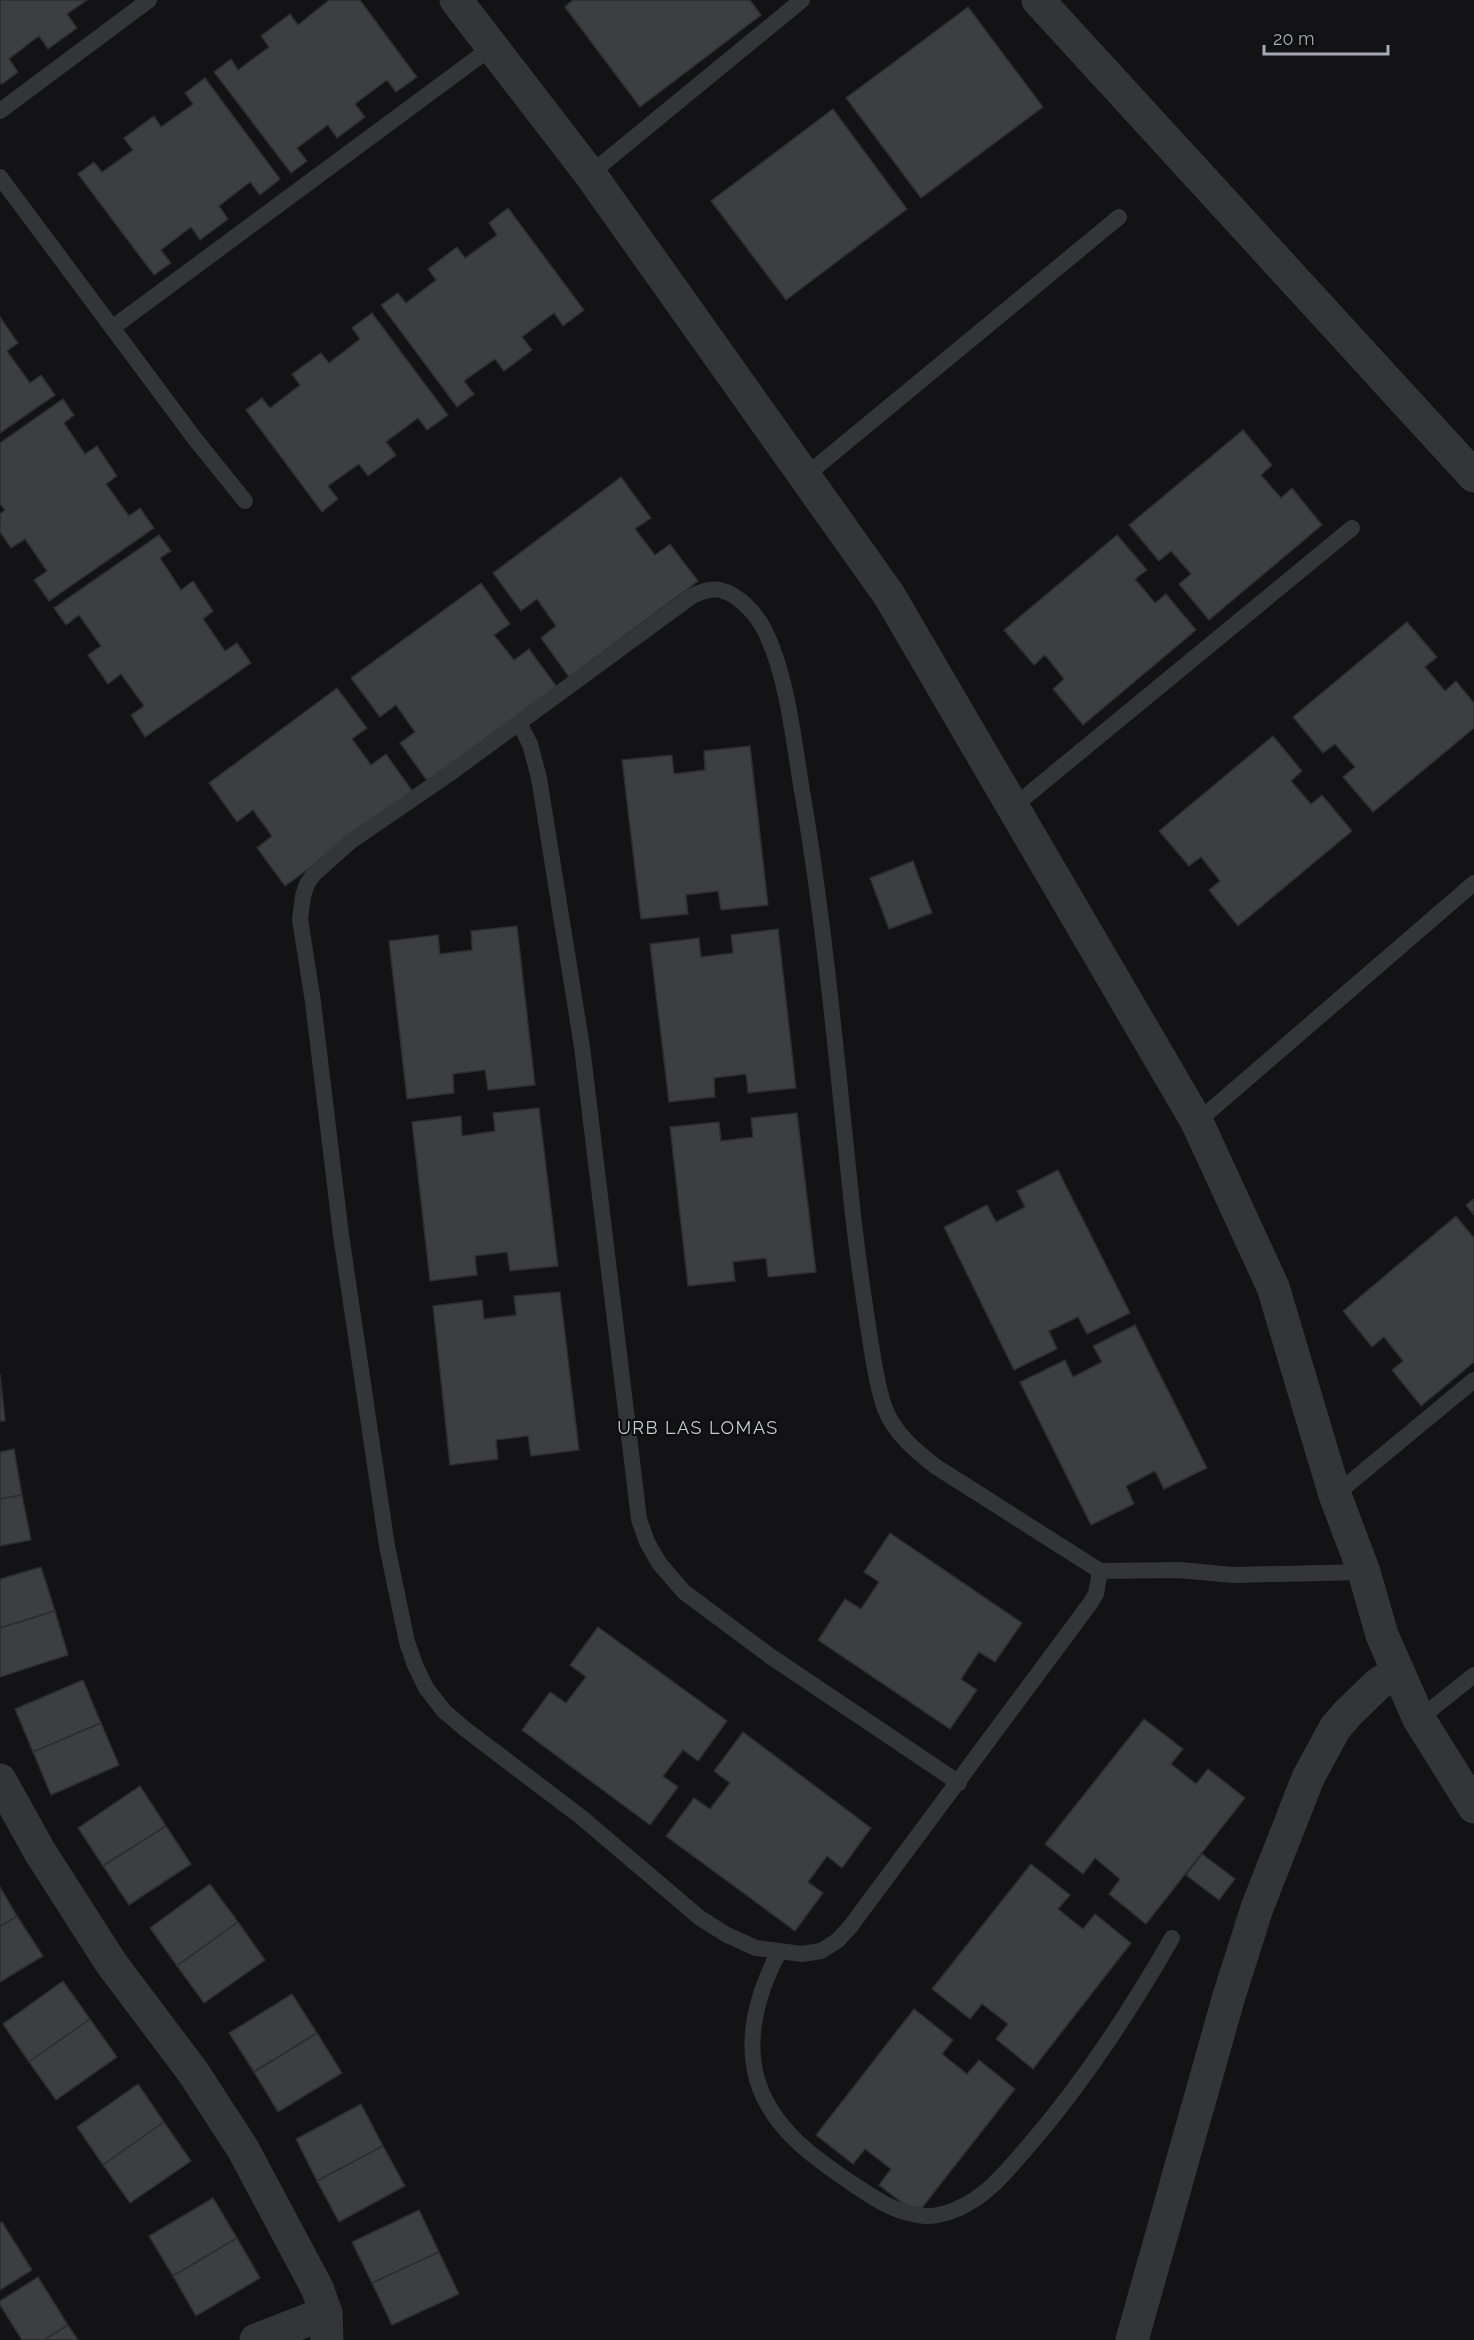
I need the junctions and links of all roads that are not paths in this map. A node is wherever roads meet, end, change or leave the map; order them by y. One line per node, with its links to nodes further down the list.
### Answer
1 (149, 0): 6 (lane)
2 (456, 0): 5 (street)
3 (802, 0): 7 (lane)
4 (1038, 0): 11 (street)
5 (492, 47): 7 (street); 10 (lane)
6 (0, 111)
7 (590, 174): 12 (street)
8 (0, 177): 10 (lane)
9 (1119, 217): 12 (lane)
10 (112, 328): 13 (lane)
11 (1474, 476)
12 (804, 477): 16 (street)
13 (245, 501)
14 (1352, 528): 16 (lane)
15 (519, 723): 21 (lane); 27 (lane); 30 (lane)
16 (1013, 807): 18 (street)
17 (1474, 883): 18 (lane)
18 (1197, 1122): 20 (street)
19 (1474, 1380): 20 (lane)
20 (1335, 1496): 22 (street)
21 (1100, 1571): 22 (lane); 27 (lane)
22 (1364, 1572): 23 (street)
23 (1398, 1671): 25 (street); 33 (street)
24 (1474, 1675): 25 (lane)
25 (1419, 1719): 28 (street)
26 (0, 1780): 31 (street)
27 (959, 1783): 30 (lane)
28 (1474, 1807)
29 (1172, 1938): 30 (lane)
30 (779, 1952)
31 (326, 2327): 32 (street)
32 (256, 2340)
33 (1132, 2340)

